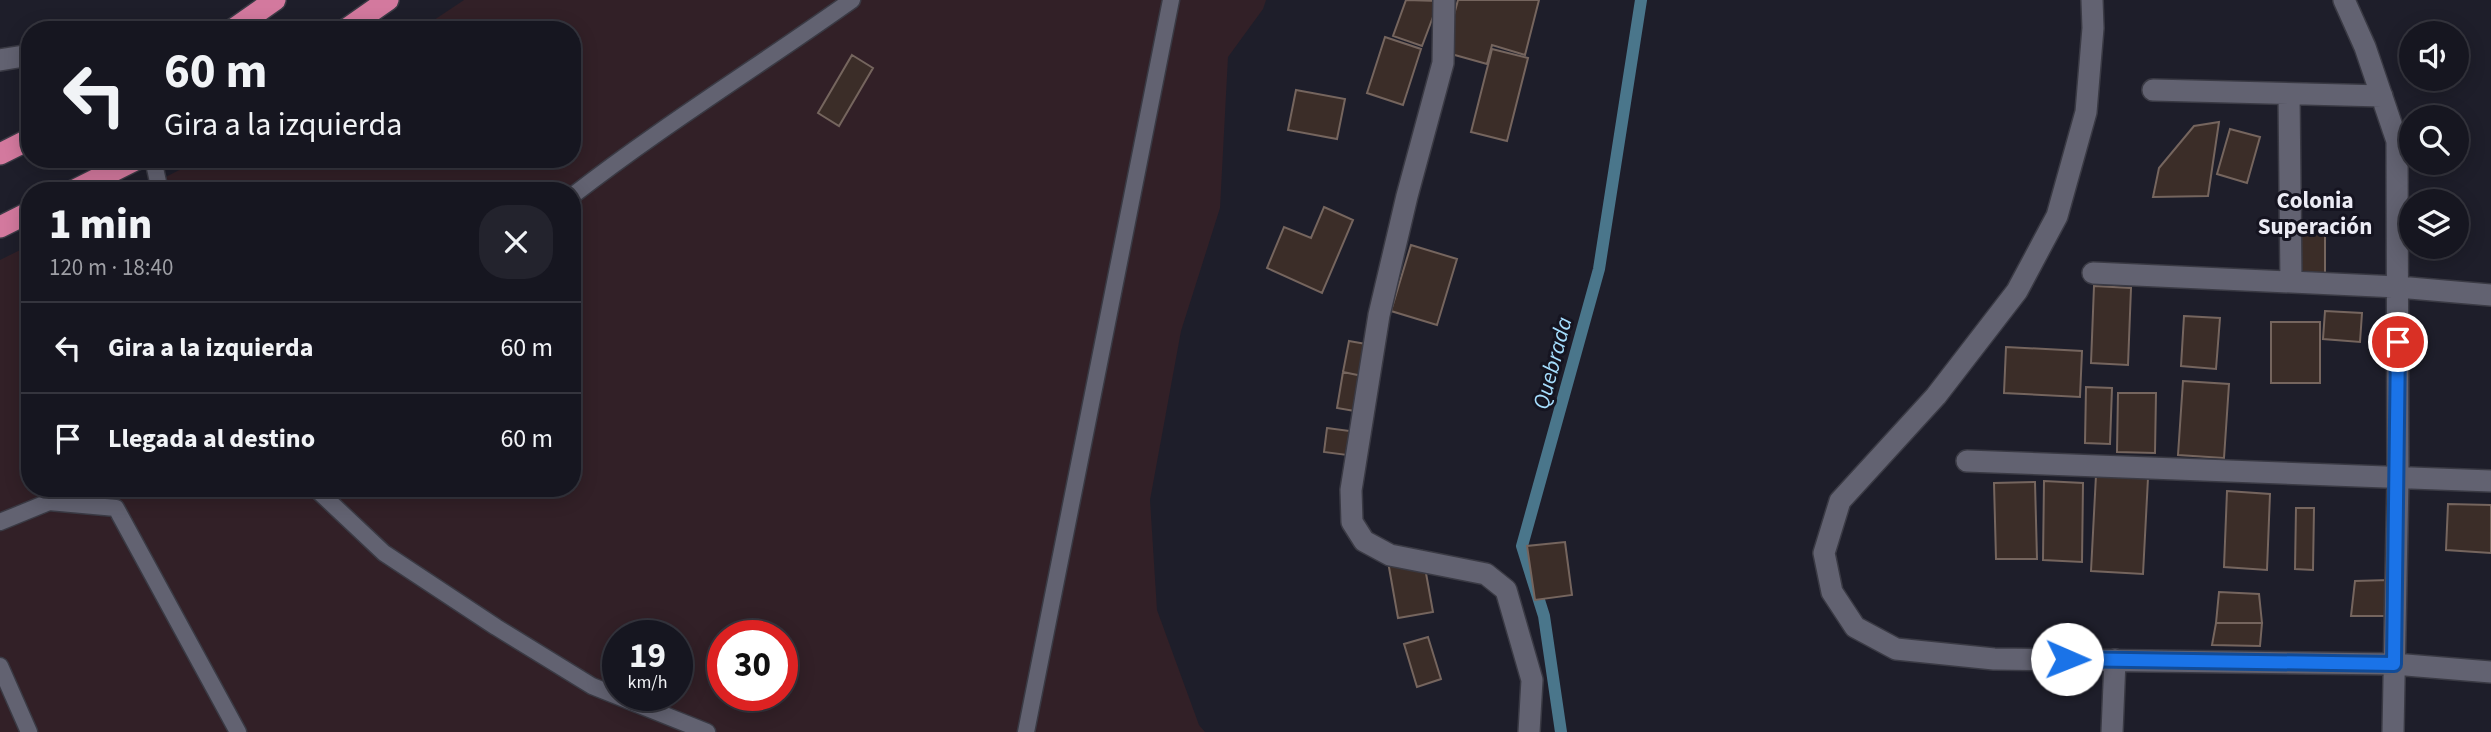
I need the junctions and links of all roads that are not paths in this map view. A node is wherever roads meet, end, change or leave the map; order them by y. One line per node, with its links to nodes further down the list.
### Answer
1 (275, 0): 8 (highway)
2 (388, 0): 9 (highway)
3 (852, 0): 19 (lane)
4 (1171, 0): 38 (lane)
5 (1444, 0): 39 (street)
6 (2092, 0): 31 (street)
7 (2344, 0): 14 (street)
8 (245, 21)
9 (358, 21)
10 (21, 56): 11 (street)
11 (0, 60)
12 (2153, 90): 13 (street)
13 (2289, 94): 14 (street); 23 (street)
14 (2382, 96): 24 (street)
15 (21, 144): 16 (highway)
16 (0, 154)
17 (119, 168): 18 (highway)
18 (91, 182)
19 (581, 189)
20 (21, 216): 21 (highway)
21 (0, 227)
22 (2093, 273): 23 (street)
23 (2291, 282): 24 (street)
24 (2398, 287): 25 (street); 27 (street)
25 (2491, 295)
26 (1967, 461): 27 (street)
27 (2398, 478): 28 (street); 32 (street)
28 (2491, 481)
29 (325, 497): 37 (lane)
30 (0, 522): 36 (lane)
31 (2115, 660): 32 (street); 40 (street)
32 (2394, 664): 34 (street); 41 (street)
33 (0, 666): 35 (lane)
34 (2491, 672)
35 (29, 732)
36 (238, 732)
37 (707, 732)
38 (1026, 732)
39 (1529, 732)
40 (2112, 732)
41 (2393, 732)

